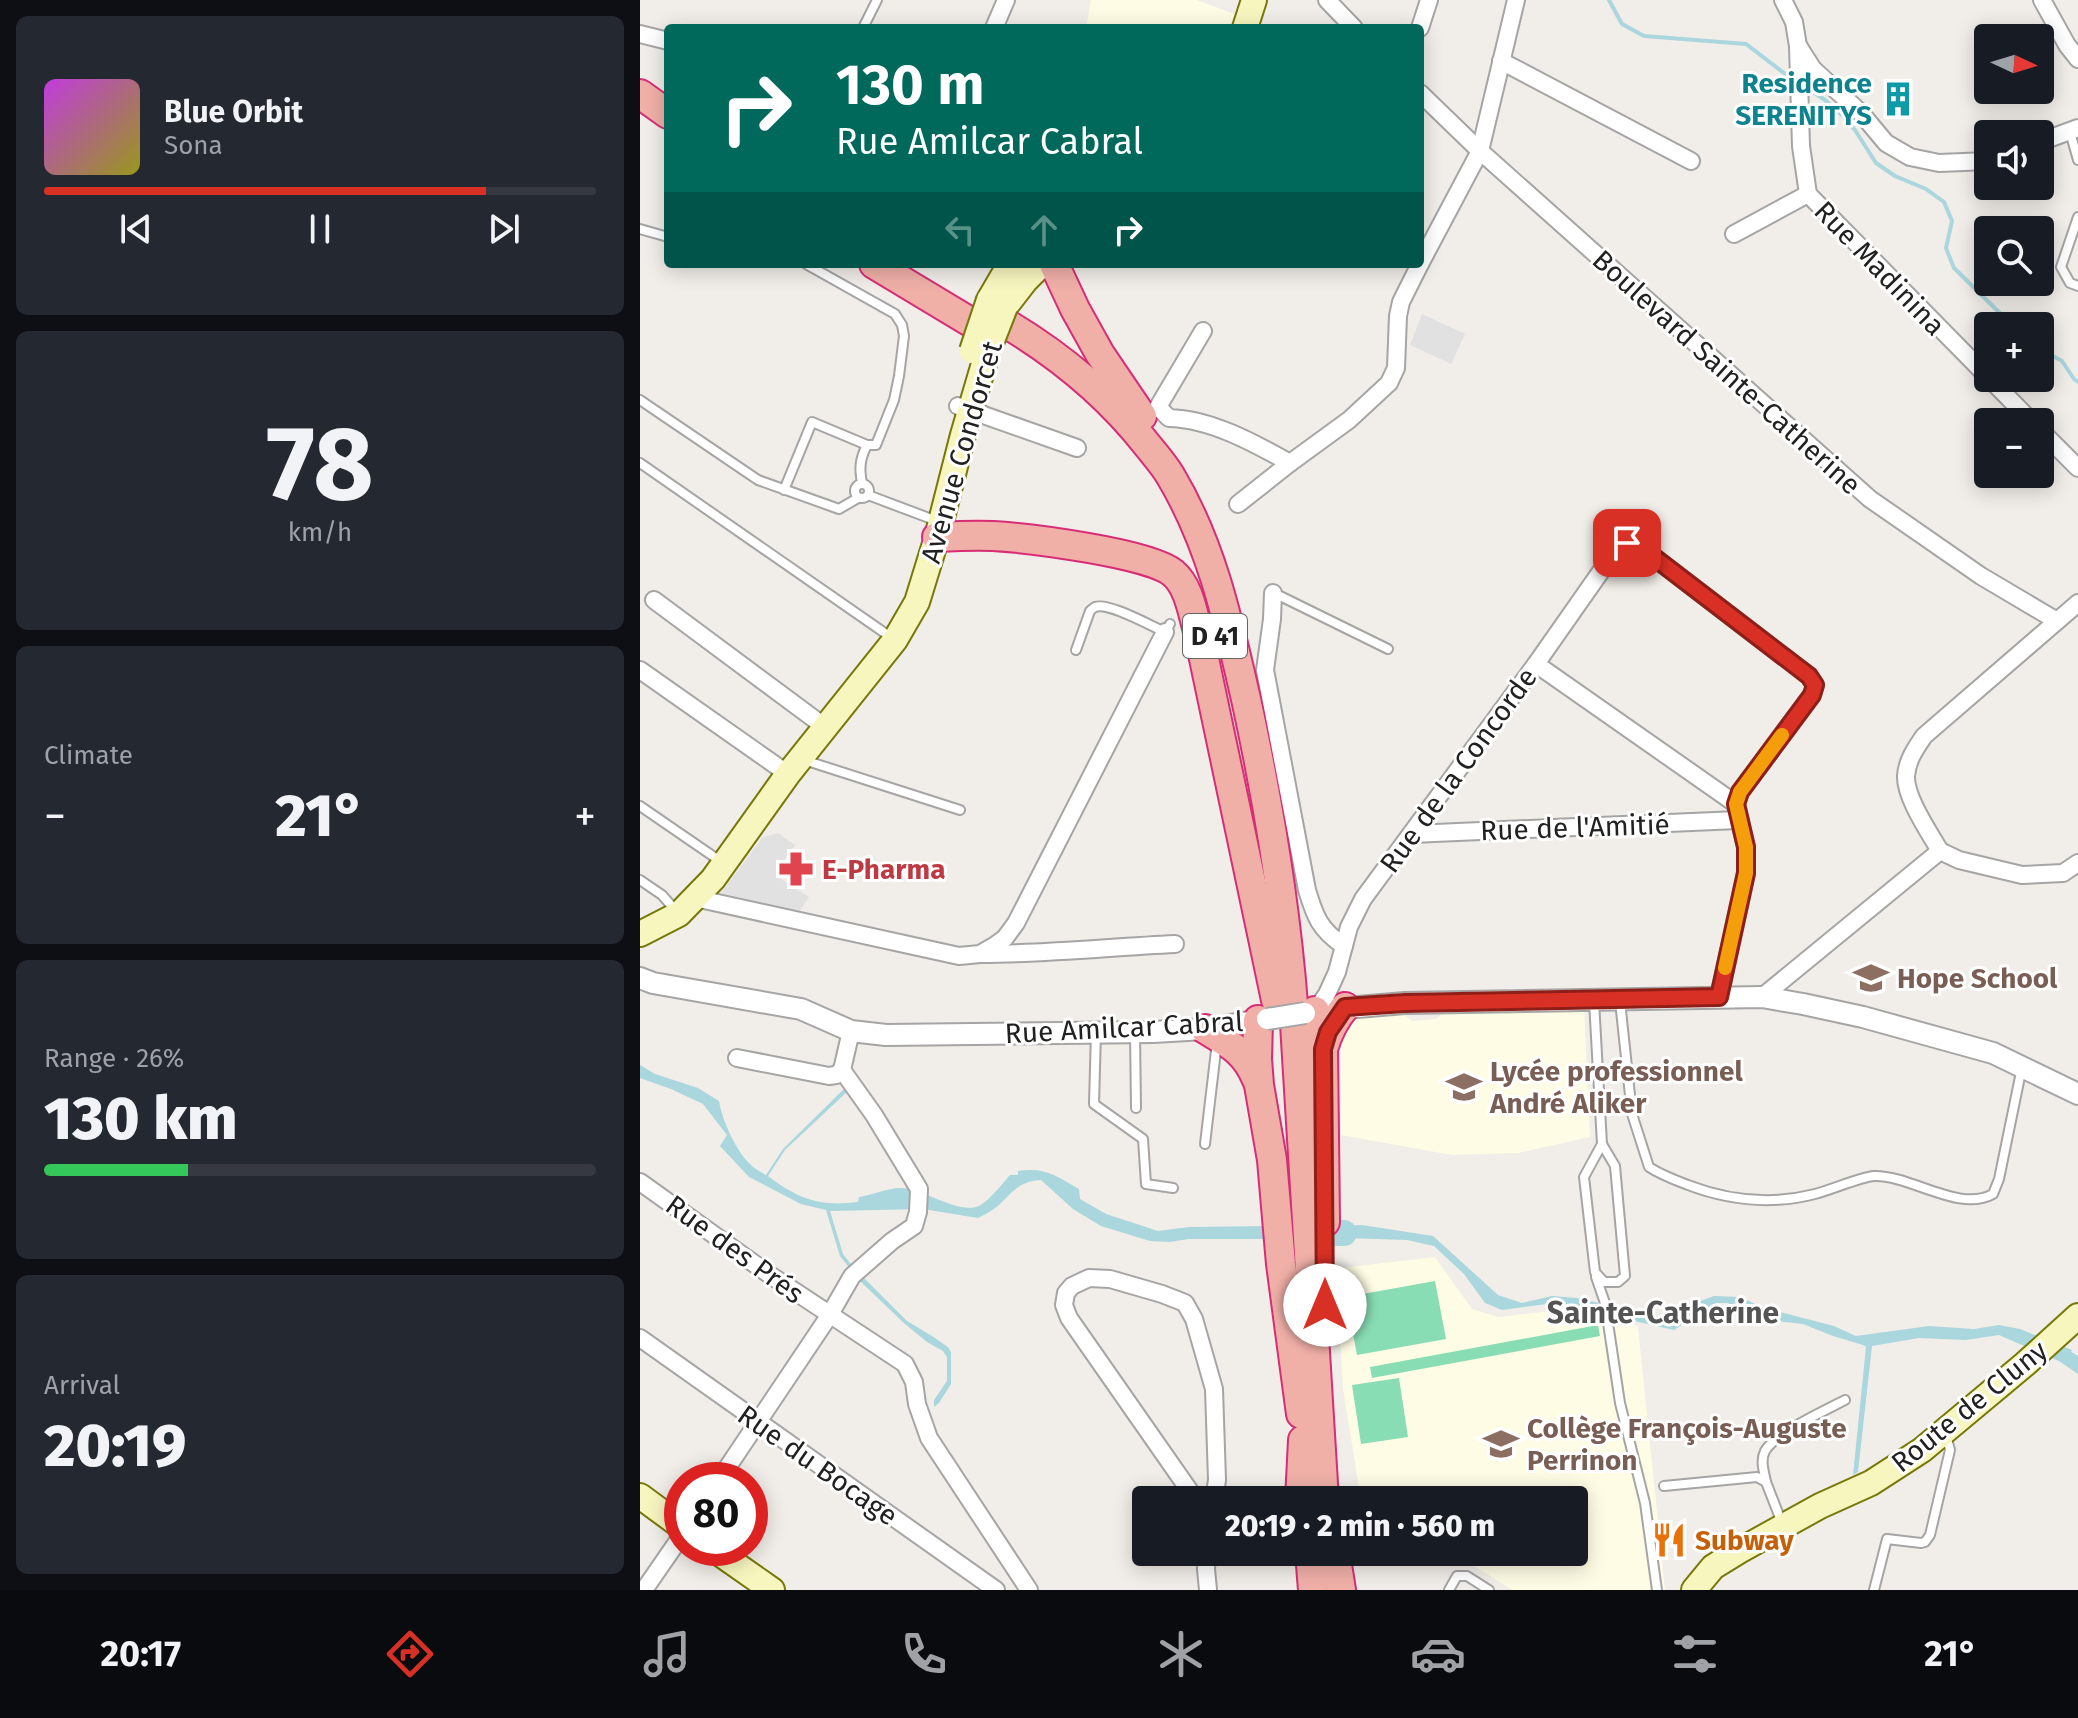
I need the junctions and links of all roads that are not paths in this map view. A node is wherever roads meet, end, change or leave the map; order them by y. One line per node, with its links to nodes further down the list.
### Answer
1 (877, 0): 9 (lane)
2 (1006, 0): 10 (street)
3 (1254, 0): 11 (main road)
4 (1327, 0): 12 (street)
5 (1429, 0): 13 (street)
6 (1516, 0): 18 (street)
7 (1783, 0): 16 (street)
8 (2042, 0): 17 (street)
9 (865, 24)
10 (996, 24)
11 (1246, 24)
12 (1350, 24)
13 (1421, 24)
14 (640, 34): 15 (street)
15 (664, 40)
16 (1798, 46): 29 (street); 30 (street, Rue Madinina)
17 (2078, 59)
18 (1501, 61): 26 (street); 28 (street)
19 (640, 94): 21 (highway)
20 (1424, 97): 26 (street, Boulevard Sainte-Catherine)
21 (664, 111)
22 (640, 116): 24 (highway)
23 (2074, 130): 25 (street); 27 (lane)
24 (664, 132)
25 (2054, 137)
26 (1480, 151): 35 (street); 65 (street, Boulevard Sainte-Catherine)
27 (2078, 160)
28 (1691, 161)
29 (1974, 162)
30 (1808, 194): 33 (street); 46 (street, Rue Madinina)
31 (2078, 217): 43 (lane)
32 (640, 229): 34 (lane)
33 (1734, 234)
34 (664, 236)
35 (1424, 256)
36 (813, 268): 52 (lane)
37 (881, 268): 44 (highway, D 41)
38 (913, 268): 44 (highway, D 41)
39 (1009, 268): 44 (main road, Avenue Condorcet)
40 (1037, 268): 44 (main road, Avenue Condorcet)
41 (1042, 268): 61 (highway)
42 (1418, 268): 55 (street)
43 (2078, 286)
44 (990, 327): 49 (main road, Avenue Condorcet); 61 (highway, D 41); 93 (highway, D 41)
45 (1203, 331): 55 (street)
46 (1974, 364)
47 (2002, 392): 50 (street, Rue Madinina)
48 (640, 400): 57 (lane)
49 (964, 408): 53 (street); 60 (main road, Avenue Condorcet)
50 (2018, 408)
51 (2054, 444): 56 (street)
52 (867, 445): 57 (lane); 58 (lane)
53 (1077, 448)
54 (640, 463): 67 (lane)
55 (1290, 463): 59 (street)
56 (2078, 468)
57 (784, 490): 58 (lane)
58 (863, 496): 60 (lane)
59 (1238, 504)
60 (936, 524): 67 (main road, Avenue Condorcet); 93 (highway)
61 (1219, 585): 93 (highway, D 41)
62 (1273, 593): 68 (lane); 85 (street)
63 (654, 600): 72 (street)
64 (2078, 603): 65 (street)
65 (2057, 621): 78 (street)
66 (1168, 628): 69 (lane); 86 (street)
67 (895, 640): 72 (main road, Avenue Condorcet)
68 (1388, 649)
69 (1076, 650)
70 (1536, 664): 76 (street); 76 (street, Rue de la Concorde); 77 (street, Rue de la Concorde)
71 (640, 670): 73 (street)
72 (825, 727): 73 (main road, Avenue Condorcet)
73 (794, 766): 75 (lane); 80 (main road, Avenue Condorcet)
74 (640, 806): 80 (lane)
75 (960, 810)
76 (1737, 812): 77 (street, Rue de l'Amitié); 88 (street)
77 (1412, 834): 85 (street, Rue de la Concorde)
78 (1940, 851): 79 (street); 89 (street)
79 (2078, 863)
80 (723, 864): 82 (main road, Avenue Condorcet)
81 (640, 880): 82 (lane)
82 (687, 906): 83 (main road, Avenue Condorcet); 86 (street)
83 (640, 934)
84 (1175, 944): 86 (street)
85 (1344, 946): 93 (street, Rue de la Concorde)
86 (980, 954)
87 (640, 978): 94 (street, Rue Amilcar Cabral)
88 (1719, 997): 89 (street, Rue Amilcar Cabral); 90 (street, Rue Amilcar Cabral)
89 (1762, 997): 100 (street, Rue Amilcar Cabral)
90 (1619, 999): 91 (street, Rue Amilcar Cabral); 100 (lane)
91 (1594, 1000): 92 (street, Rue Amilcar Cabral); 106 (lane)
92 (1345, 1007): 93 (street, Rue Amilcar Cabral); 98 (highway)
93 (1285, 1014): 97 (street, Rue Amilcar Cabral); 98 (highway); 102 (highway); 113 (highway, D 41); 117 (highway, D 41)
94 (851, 1031): 95 (street, Rue Amilcar Cabral); 101 (street)
95 (1096, 1032): 96 (street, Rue Amilcar Cabral); 108 (lane)
96 (1135, 1032): 97 (street, Rue Amilcar Cabral); 104 (lane)
97 (1212, 1033): 102 (highway); 105 (lane)
98 (1323, 1049): 113 (highway)
99 (737, 1058): 101 (street)
100 (2023, 1066): 103 (street, Rue Amilcar Cabral)
101 (842, 1070): 110 (street)
102 (1259, 1085): 117 (highway)
103 (2078, 1094)
104 (1136, 1108)
105 (1205, 1144)
106 (1602, 1144): 109 (lane); 109 (lane)
107 (640, 1182): 110 (street, Rue des Prés)
108 (1173, 1188)
109 (1595, 1272): 147 (lane)
110 (829, 1316): 115 (street); 139 (street, Rue des Prés)
111 (2078, 1316): 116 (main road, Route de Cluny)
112 (640, 1338): 115 (street, Rue du Bocage)
113 (1317, 1389): 117 (highway, D 41)
114 (1845, 1400): 119 (lane)
115 (758, 1423): 118 (street); 138 (street, Rue du Bocage)
116 (1945, 1431): 128 (main road, Route de Cluny); 149 (lane)
117 (1308, 1436): 122 (highway); 123 (highway, D 41); 124 (highway, D 41)
118 (731, 1462)
119 (1766, 1482): 125 (lane); 128 (lane)
120 (1186, 1486): 121 (street)
121 (1216, 1486)
122 (1302, 1486)
123 (1306, 1486)
124 (1322, 1486)
125 (1664, 1486)
126 (640, 1496): 127 (main road)
127 (664, 1514)
128 (1783, 1526): 148 (main road, Route de Cluny)
129 (664, 1561): 136 (street)
130 (738, 1566): 137 (main road)
131 (1206, 1566): 140 (street)
132 (1300, 1566): 141 (highway)
133 (1311, 1566): 142 (highway)
134 (1327, 1566): 143 (highway)
135 (1337, 1566): 144 (highway)
136 (644, 1590)
137 (772, 1590)
138 (996, 1590)
139 (1029, 1590)
140 (1208, 1590)
141 (1302, 1590)
142 (1313, 1590)
143 (1330, 1590)
144 (1341, 1590)
145 (1449, 1590): 146 (lane)
146 (1489, 1590)
147 (1657, 1590)
148 (1694, 1590)
149 (1874, 1590)

